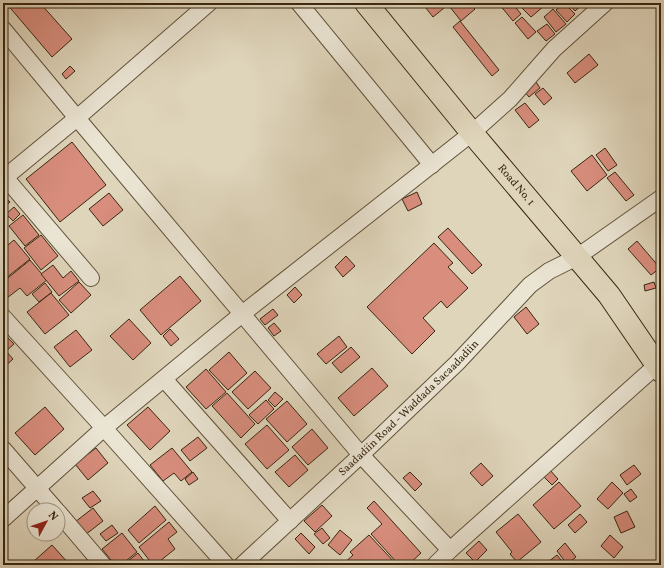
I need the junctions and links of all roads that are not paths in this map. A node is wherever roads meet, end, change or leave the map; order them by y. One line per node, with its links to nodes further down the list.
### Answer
1 (209, 3): 6 (street)
2 (299, 3): 8 (street)
3 (366, 3): 7 (highway, Road No. 1)
4 (605, 3): 7 (street)
5 (3, 29): 6 (street)
6 (77, 118): 9 (street); 13 (street)
7 (472, 133): 8 (street); 11 (highway, Road No. 1)
8 (432, 165): 13 (street)
9 (4, 177): 12 (street)
10 (661, 198): 11 (street, Saadadiin Road - Waddada Sacaadadiin)
11 (577, 258): 15 (highway, Road No. 1); 19 (street, Saadadiin Road - Waddada Sacaadadiin)
12 (91, 278)
13 (242, 314): 16 (street); 19 (street)
14 (3, 317): 17 (street)
15 (659, 368): 25 (street)
16 (164, 379): 17 (street); 24 (street)
17 (104, 428): 20 (street); 27 (street)
18 (3, 449): 20 (street)
19 (361, 455): 24 (street, Saadadiin Road - Waddada Sacaadadiin); 25 (street)
20 (37, 488): 21 (street); 22 (street)
21 (49, 502)
22 (3, 519)
23 (66, 521): 26 (street)
24 (290, 521): 28 (street, Saadadiin Road - Waddada Sacaadadiin)
25 (450, 550): 29 (street)
26 (103, 565)
27 (226, 565)
28 (242, 565)
29 (435, 565)

